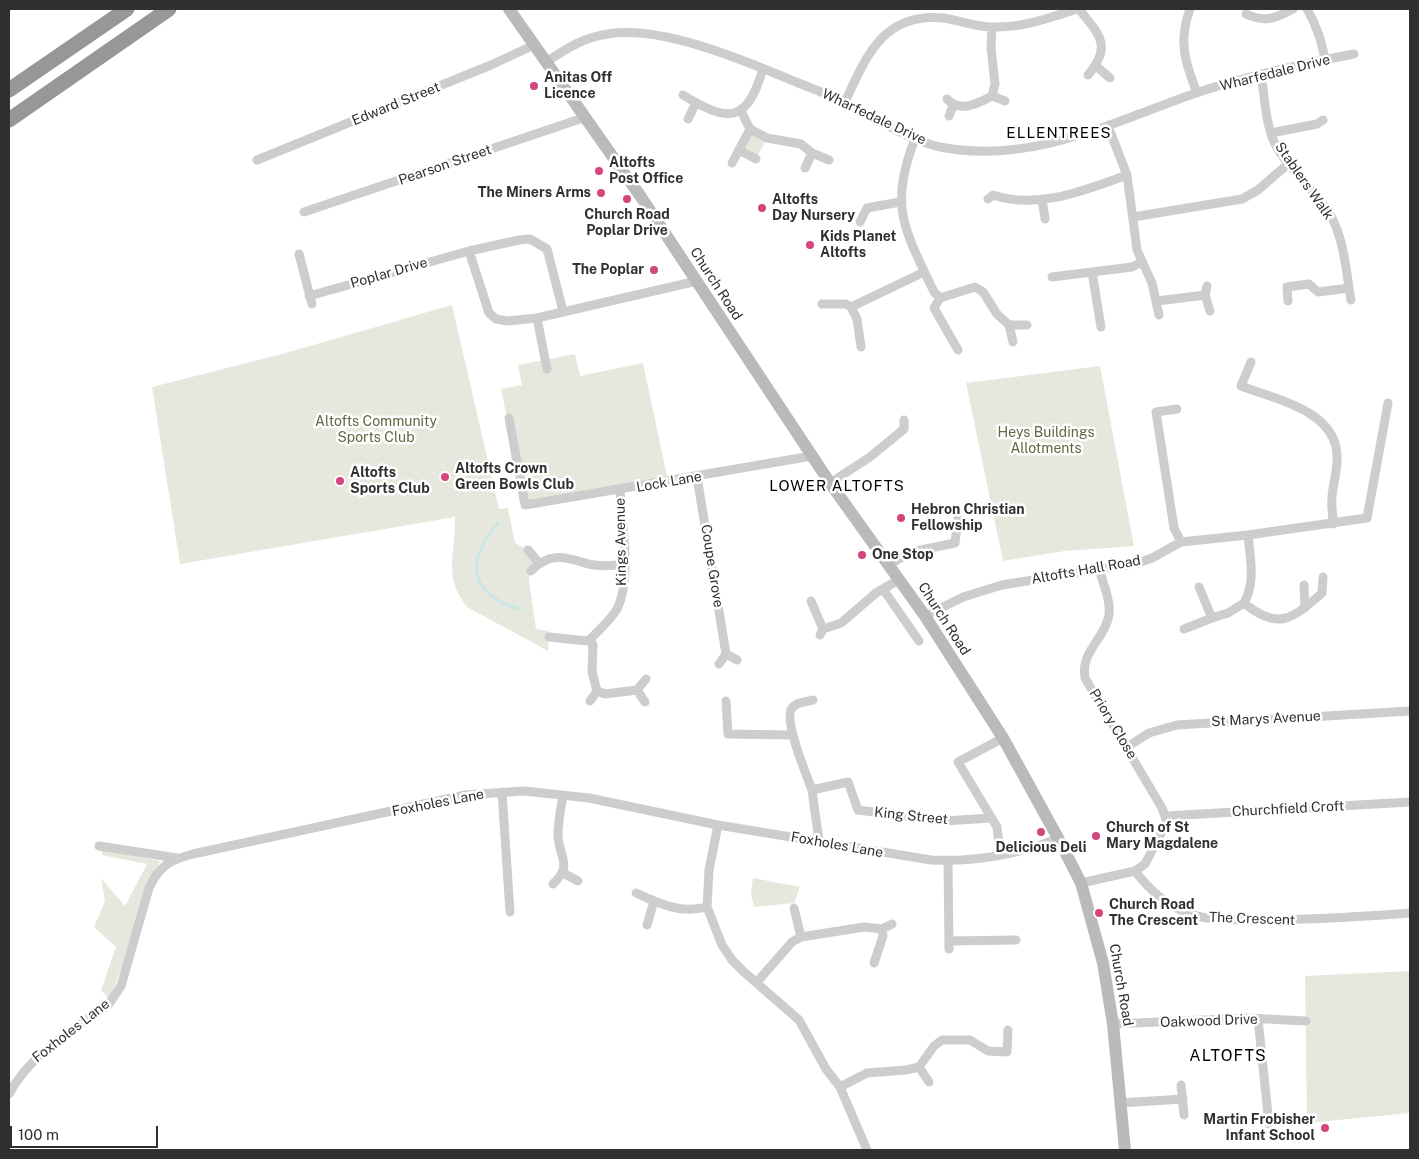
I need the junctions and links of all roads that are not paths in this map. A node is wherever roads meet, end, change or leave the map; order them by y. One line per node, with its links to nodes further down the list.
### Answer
1 (127, 9): 19 (highway)
2 (169, 9): 30 (highway)
3 (509, 9): 10 (street, Church Road)
4 (1078, 9): 9 (street); 14 (street)
5 (1190, 9): 20 (street)
6 (1293, 9): 8 (street)
7 (1307, 9): 12 (street)
8 (1246, 14)
9 (992, 27): 22 (street); 24 (street)
10 (534, 45): 13 (street, Church Road); 39 (street, Edward Street)
11 (1354, 54): 12 (street, Wharfedale Drive)
12 (1325, 59): 17 (street, Wharfedale Drive)
13 (546, 62): 15 (street, Wharfedale Drive); 28 (street, Church Road)
14 (1096, 66): 16 (street); 18 (street)
15 (763, 69): 24 (street, Wharfedale Drive); 26 (street)
16 (1088, 75)
17 (1261, 75): 20 (street, Wharfedale Drive); 34 (street, Stablers Walk)
18 (1110, 78)
19 (9, 90)
20 (1197, 93): 32 (street, Wharfedale Drive)
21 (683, 95): 25 (street)
22 (992, 96): 23 (street); 27 (street)
23 (1005, 101)
24 (845, 102): 35 (street, Wharfedale Drive)
25 (696, 103): 26 (street); 29 (street)
26 (741, 111): 33 (street)
27 (949, 116)
28 (586, 117): 48 (street, Pearson Street); 58 (street, Church Road)
29 (688, 119)
30 (9, 120)
31 (1323, 120): 34 (street)
32 (1108, 126): 35 (street, Wharfedale Drive); 44 (street)
33 (750, 129): 36 (street); 37 (street)
34 (1271, 133): 42 (street, Stablers Walk)
35 (915, 139): 47 (street)
36 (740, 150): 38 (street); 41 (street)
37 (812, 153): 40 (street); 43 (street)
38 (756, 159)
39 (257, 160)
40 (829, 160)
41 (732, 163)
42 (1288, 164): 50 (street); 59 (street, Stablers Walk)
43 (805, 168)
44 (1127, 175): 46 (street); 50 (street)
45 (991, 194): 46 (street)
46 (1042, 200): 51 (street)
47 (900, 202): 49 (street); 55 (street)
48 (304, 212)
49 (859, 215)
50 (1133, 217): 54 (street)
51 (1045, 219)
52 (469, 251): 53 (street, Poplar Drive); 66 (street, Poplar Drive); 69 (street)
53 (299, 254)
54 (1142, 262): 56 (street); 62 (street)
55 (924, 272): 60 (street); 65 (street)
56 (1092, 272): 57 (street); 72 (street)
57 (1052, 277)
58 (697, 281): 66 (street); 82 (street, Church Road)
59 (1349, 288): 61 (street, Stablers Walk); 63 (street)
60 (940, 298): 70 (street); 75 (street)
61 (1351, 300)
62 (1157, 301): 67 (street); 68 (street)
63 (1288, 301)
64 (822, 304): 65 (street)
65 (851, 307): 74 (street)
66 (563, 311): 69 (street)
67 (1210, 311)
68 (1159, 315)
69 (537, 318): 77 (street)
70 (1009, 325): 71 (street); 73 (street)
71 (1027, 325)
72 (1101, 327)
73 (1013, 342)
74 (862, 346)
75 (958, 350)
76 (1251, 362): 87 (street)
77 (547, 369)
78 (1388, 403): 87 (street, Altofts Hall Road)
79 (1177, 409): 89 (street)
80 (509, 418): 85 (street, Lock Lane)
81 (912, 436): 84 (street)
82 (812, 456): 83 (street, Lock Lane); 84 (street, Church Road)
83 (697, 477): 85 (street, Lock Lane); 110 (street, Coupe Grove)
84 (830, 483): 93 (street, Church Road)
85 (620, 490): 92 (street, Kings Avenue)
86 (958, 519): 93 (street)
87 (1333, 524): 88 (street, Altofts Hall Road)
88 (1248, 535): 89 (street, Altofts Hall Road); 102 (street)
89 (1181, 542): 94 (street, Altofts Hall Road)
90 (528, 550): 91 (street)
91 (538, 563): 92 (street); 95 (street)
92 (624, 564): 108 (street, Kings Avenue)
93 (890, 564): 97 (street, Church Road)
94 (1099, 569): 104 (street, Altofts Hall Road); 123 (street, Priory Close)
95 (530, 571)
96 (1323, 577): 103 (street)
97 (900, 579): 100 (street); 104 (street, Church Road)
98 (1304, 585): 103 (street)
99 (1199, 587): 105 (street)
100 (883, 589): 101 (street); 109 (street)
101 (812, 601)
102 (1244, 603): 103 (street); 105 (street)
103 (1305, 608)
104 (925, 616): 122 (street, Church Road)
105 (1212, 618): 106 (street)
106 (1184, 629)
107 (553, 635): 108 (street)
108 (588, 640): 115 (street)
109 (919, 641)
110 (726, 654): 111 (street); 112 (street)
111 (737, 660)
112 (719, 664)
113 (646, 679): 114 (street)
114 (637, 690): 115 (street); 119 (street)
115 (597, 691): 117 (street)
116 (813, 700): 121 (street)
117 (590, 701)
118 (726, 701): 121 (street)
119 (645, 702)
120 (1410, 711): 123 (street, St Marys Avenue)
121 (793, 735): 124 (street)
122 (1003, 738): 129 (street); 131 (street, Church Road)
123 (1127, 747): 128 (street, Priory Close)
124 (812, 790): 129 (street, King Street); 132 (street)
125 (502, 792): 126 (street, Foxholes Lane); 135 (street, Foxholes Lane); 146 (street)
126 (563, 795): 130 (street, Foxholes Lane); 138 (street)
127 (1410, 802): 128 (street, Churchfield Croft)
128 (1166, 816): 137 (street)
129 (992, 818): 134 (street)
130 (718, 824): 132 (street, Foxholes Lane); 144 (street)
131 (1058, 838): 134 (street, Foxholes Lane); 140 (street, Church Road)
132 (819, 841): 136 (street, Foxholes Lane)
133 (99, 846): 135 (street)
134 (1000, 854): 136 (street, Foxholes Lane)
135 (177, 858): 163 (street, Foxholes Lane)
136 (948, 861): 152 (street)
137 (1135, 871): 140 (street); 147 (street, The Crescent)
138 (563, 873): 139 (street); 141 (street)
139 (578, 882)
140 (1081, 883): 157 (street, Church Road)
141 (553, 884)
142 (636, 893): 143 (street)
143 (654, 901): 144 (street); 149 (street)
144 (707, 908): 154 (street)
145 (794, 908): 151 (street)
146 (510, 912)
147 (1410, 914)
148 (892, 924): 150 (street)
149 (647, 925)
150 (882, 929): 151 (street); 153 (street)
151 (801, 937): 154 (street)
152 (1016, 940)
153 (874, 963)
154 (757, 982): 162 (street)
155 (1258, 1019): 156 (street, Oakwood Drive); 157 (street, Oakwood Drive); 167 (street)
156 (1306, 1021)
157 (1113, 1024): 165 (street, Church Road)
158 (1008, 1030): 159 (street)
159 (919, 1067): 160 (street); 162 (street)
160 (929, 1082)
161 (1181, 1085): 164 (street)
162 (840, 1087): 168 (street)
163 (9, 1094)
164 (1182, 1099): 165 (street); 166 (street)
165 (1120, 1103): 169 (street, Church Road)
166 (1184, 1115)
167 (1268, 1124)
168 (867, 1150)
169 (1125, 1150)

